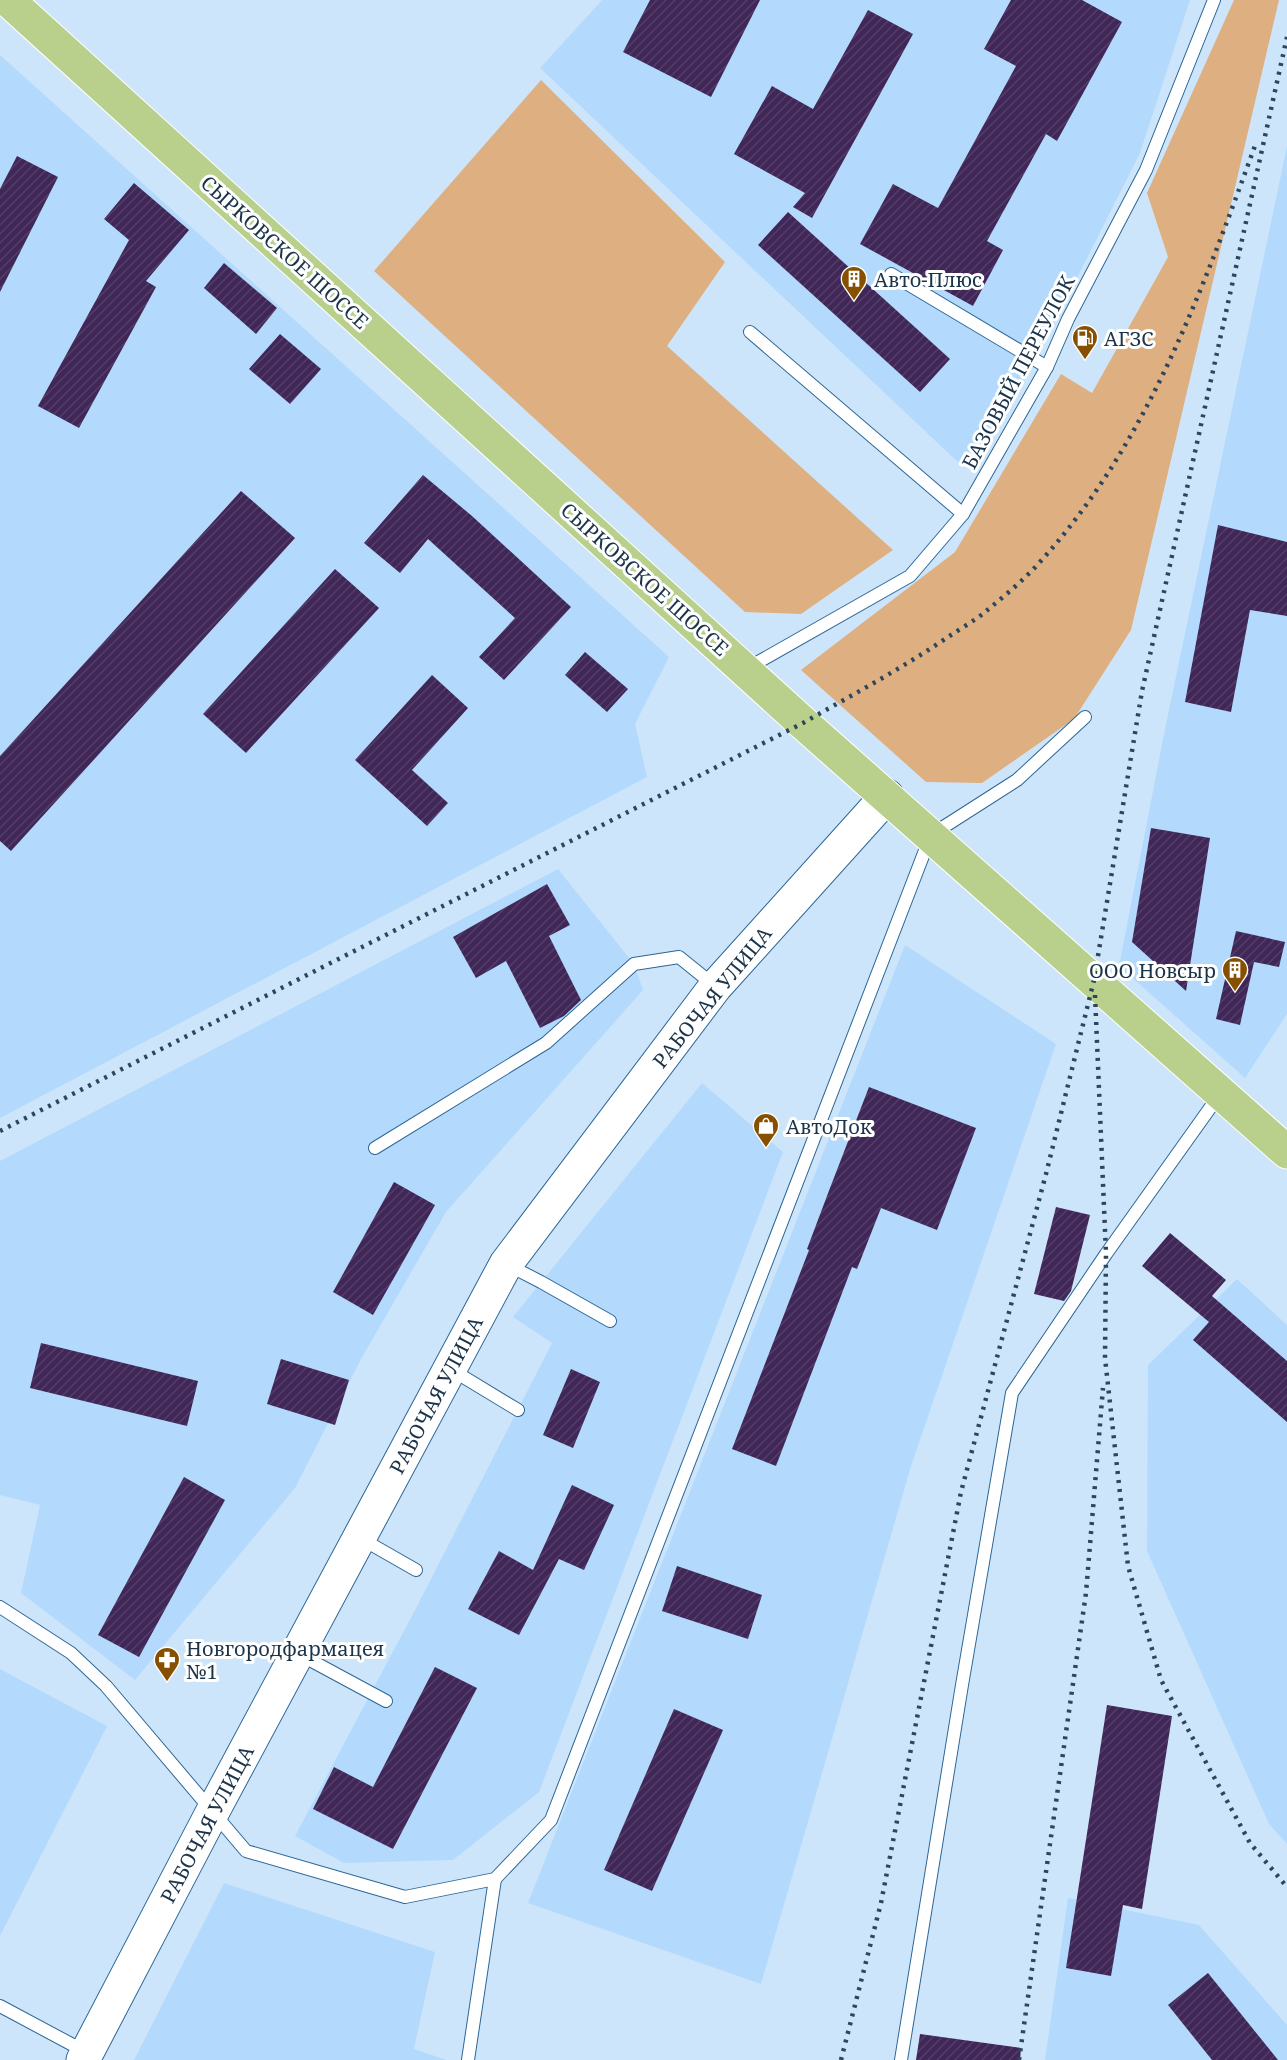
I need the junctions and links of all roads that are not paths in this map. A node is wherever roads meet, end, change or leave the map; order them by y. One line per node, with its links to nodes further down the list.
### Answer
1 (8, 0): 7 (main road, СЫРКОВСКОЕ ШОССЕ)
2 (1215, 0): 5 (lane, БАЗОВЫЙ ПЕРЕУЛОК)
3 (891, 274): 5 (lane)
4 (750, 333): 6 (lane)
5 (1047, 367): 6 (lane, БАЗОВЫЙ ПЕРЕУЛОК)
6 (963, 514): 7 (lane, БАЗОВЫЙ ПЕРЕУЛОК)
7 (745, 669): 9 (main road, СЫРКОВСКОЕ ШОССЕ)
8 (1085, 717): 10 (lane)
9 (887, 796): 10 (main road, СЫРКОВСКОЕ ШОССЕ); 11 (main road, РАБОЧАЯ УЛИЦА)
10 (931, 835): 12 (main road, СЫРКОВСКОЕ ШОССЕ); 25 (lane)
11 (716, 987): 13 (lane); 15 (main road, РАБОЧАЯ УЛИЦА)
12 (1221, 1093): 14 (main road, СЫРКОВСКОЕ ШОССЕ); 29 (lane)
13 (375, 1148)
14 (1287, 1152)
15 (506, 1264): 16 (lane); 17 (main road, РАБОЧАЯ УЛИЦА)
16 (610, 1321)
17 (450, 1369): 18 (lane); 19 (main road, РАБОЧАЯ УЛИЦА)
18 (518, 1410)
19 (359, 1538): 20 (lane); 22 (main road, РАБОЧАЯ УЛИЦА)
20 (416, 1570)
21 (0, 1607): 24 (lane)
22 (297, 1653): 23 (lane); 24 (main road, РАБОЧАЯ УЛИЦА)
23 (386, 1701)
24 (213, 1811): 25 (lane); 27 (main road, РАБОЧАЯ УЛИЦА)
25 (495, 1879): 28 (lane)
26 (0, 2006): 27 (lane)
27 (85, 2056)
28 (468, 2060)
29 (901, 2060)

